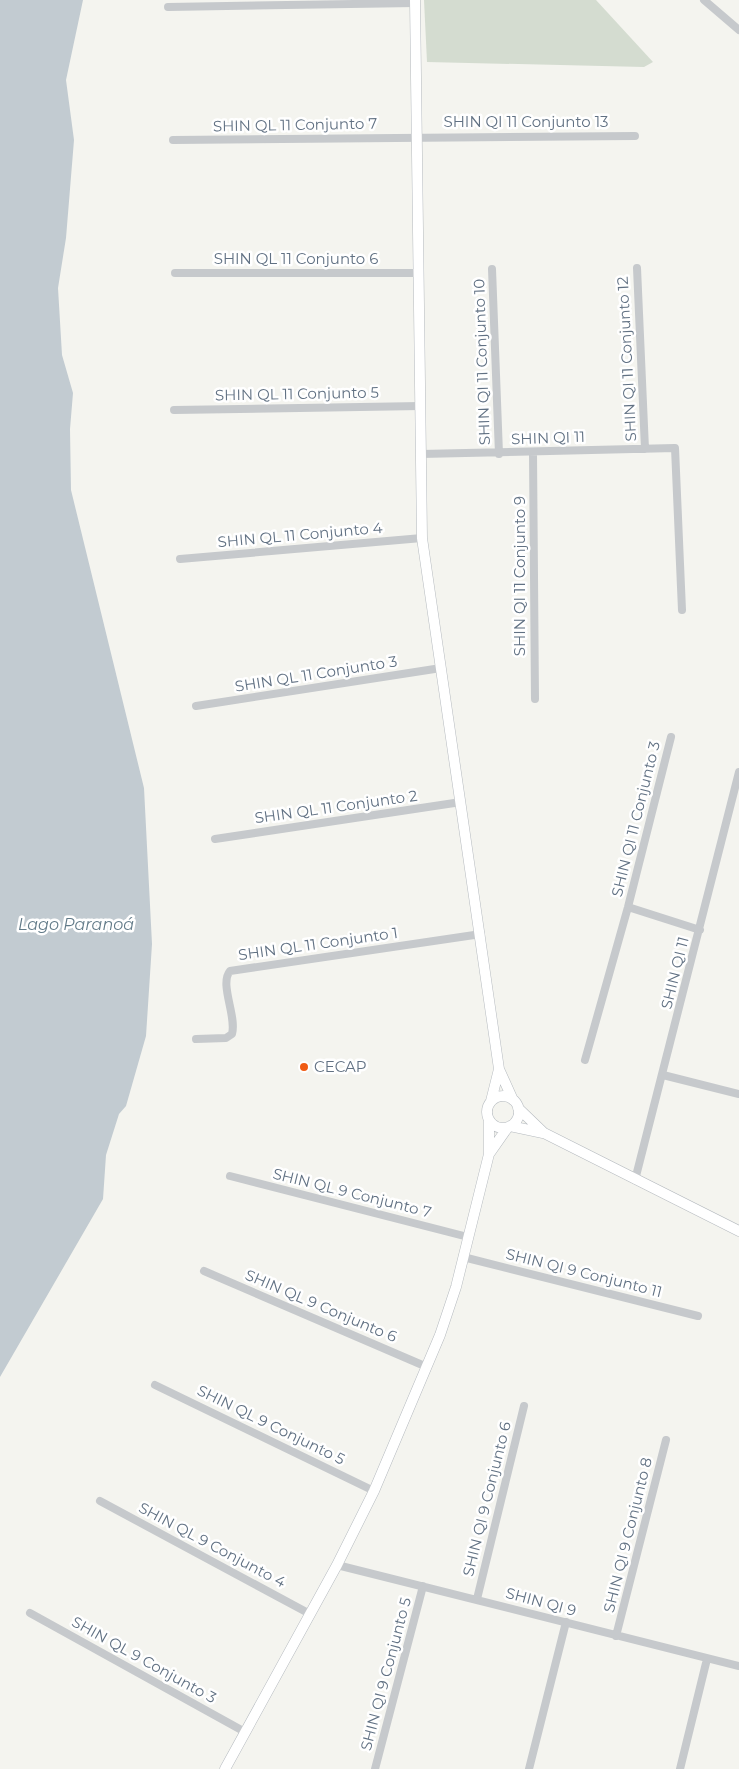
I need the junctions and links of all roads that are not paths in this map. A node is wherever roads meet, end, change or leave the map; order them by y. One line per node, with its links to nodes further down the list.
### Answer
1 (704, 0): 4 (street)
2 (415, 2): 3 (street); 5 (street)
3 (168, 7)
4 (739, 30)
5 (417, 136): 6 (street, SHIN QI 11 Conjunto 13); 7 (street, SHIN QL 11 Conjunto 7); 11 (street)
6 (635, 136)
7 (173, 140)
8 (637, 268): 14 (street, SHIN QI 11 Conjunto 12)
9 (492, 269): 17 (street, SHIN QI 11 Conjunto 10)
10 (175, 273): 11 (street, SHIN QL 11 Conjunto 6)
11 (418, 273): 12 (street)
12 (421, 406): 13 (street, SHIN QL 11 Conjunto 5); 16 (street)
13 (174, 410)
14 (645, 449): 15 (street, SHIN QI 11); 20 (street, SHIN QI 11)
15 (533, 453): 17 (street, SHIN QI 11); 22 (street, SHIN QI 11 Conjunto 9)
16 (421, 454): 17 (street, SHIN QI 11); 18 (street)
17 (499, 454)
18 (422, 538): 19 (street, SHIN QL 11 Conjunto 4); 21 (street)
19 (180, 559)
20 (682, 610)
21 (441, 668): 23 (street, SHIN QL 11 Conjunto 3); 26 (street)
22 (535, 699)
23 (196, 706)
24 (671, 736): 28 (street, SHIN QI 11 Conjunto 3)
25 (739, 772): 29 (street, SHIN QI 11)
26 (461, 802): 27 (street, SHIN QL 11 Conjunto 2); 30 (street)
27 (215, 839)
28 (628, 907): 29 (street); 32 (street, SHIN QI 11 Conjunto 3)
29 (700, 930): 34 (street, SHIN QI 11)
30 (481, 934): 31 (street, SHIN QL 11 Conjunto 1); 33 (street)
31 (196, 1039)
32 (585, 1060)
33 (499, 1069): 36 (street); 37 (street)
34 (663, 1075): 35 (street); 43 (street, SHIN QI 11)
35 (739, 1094)
36 (492, 1101): 37 (street); 38 (street)
37 (515, 1104): 39 (street); 40 (street)
38 (489, 1120): 39 (street); 41 (street)
39 (509, 1127): 40 (street); 41 (street)
40 (544, 1133): 43 (street)
41 (489, 1154): 45 (street)
42 (230, 1176): 45 (street, SHIN QL 9 Conjunto 7)
43 (635, 1180): 44 (street)
44 (739, 1231)
45 (468, 1237): 46 (street)
46 (463, 1257): 48 (street, SHIN QI 9 Conjunto 11); 49 (street)
47 (204, 1271): 49 (street, SHIN QL 9 Conjunto 6)
48 (698, 1316)
49 (427, 1367): 53 (street)
50 (155, 1385): 53 (street, SHIN QL 9 Conjunto 5)
51 (524, 1406): 57 (street, SHIN QI 9 Conjunto 6)
52 (666, 1440): 61 (street, SHIN QI 9 Conjunto 8)
53 (374, 1490): 55 (street)
54 (100, 1501): 59 (street, SHIN QL 9 Conjunto 4)
55 (337, 1565): 56 (street, SHIN QI 9); 59 (street)
56 (423, 1586): 57 (street, SHIN QI 9); 66 (street, SHIN QI 9 Conjunto 5)
57 (477, 1599): 60 (street, SHIN QI 9)
58 (30, 1612): 64 (street, SHIN QL 9 Conjunto 3)
59 (310, 1614): 64 (street)
60 (566, 1622): 61 (street, SHIN QI 9); 67 (street)
61 (616, 1636): 62 (street, SHIN QI 9)
62 (707, 1660): 63 (street, SHIN QI 9); 68 (street)
63 (739, 1666)
64 (245, 1732): 65 (street)
65 (225, 1769)
66 (375, 1769)
67 (529, 1769)
68 (680, 1769)

